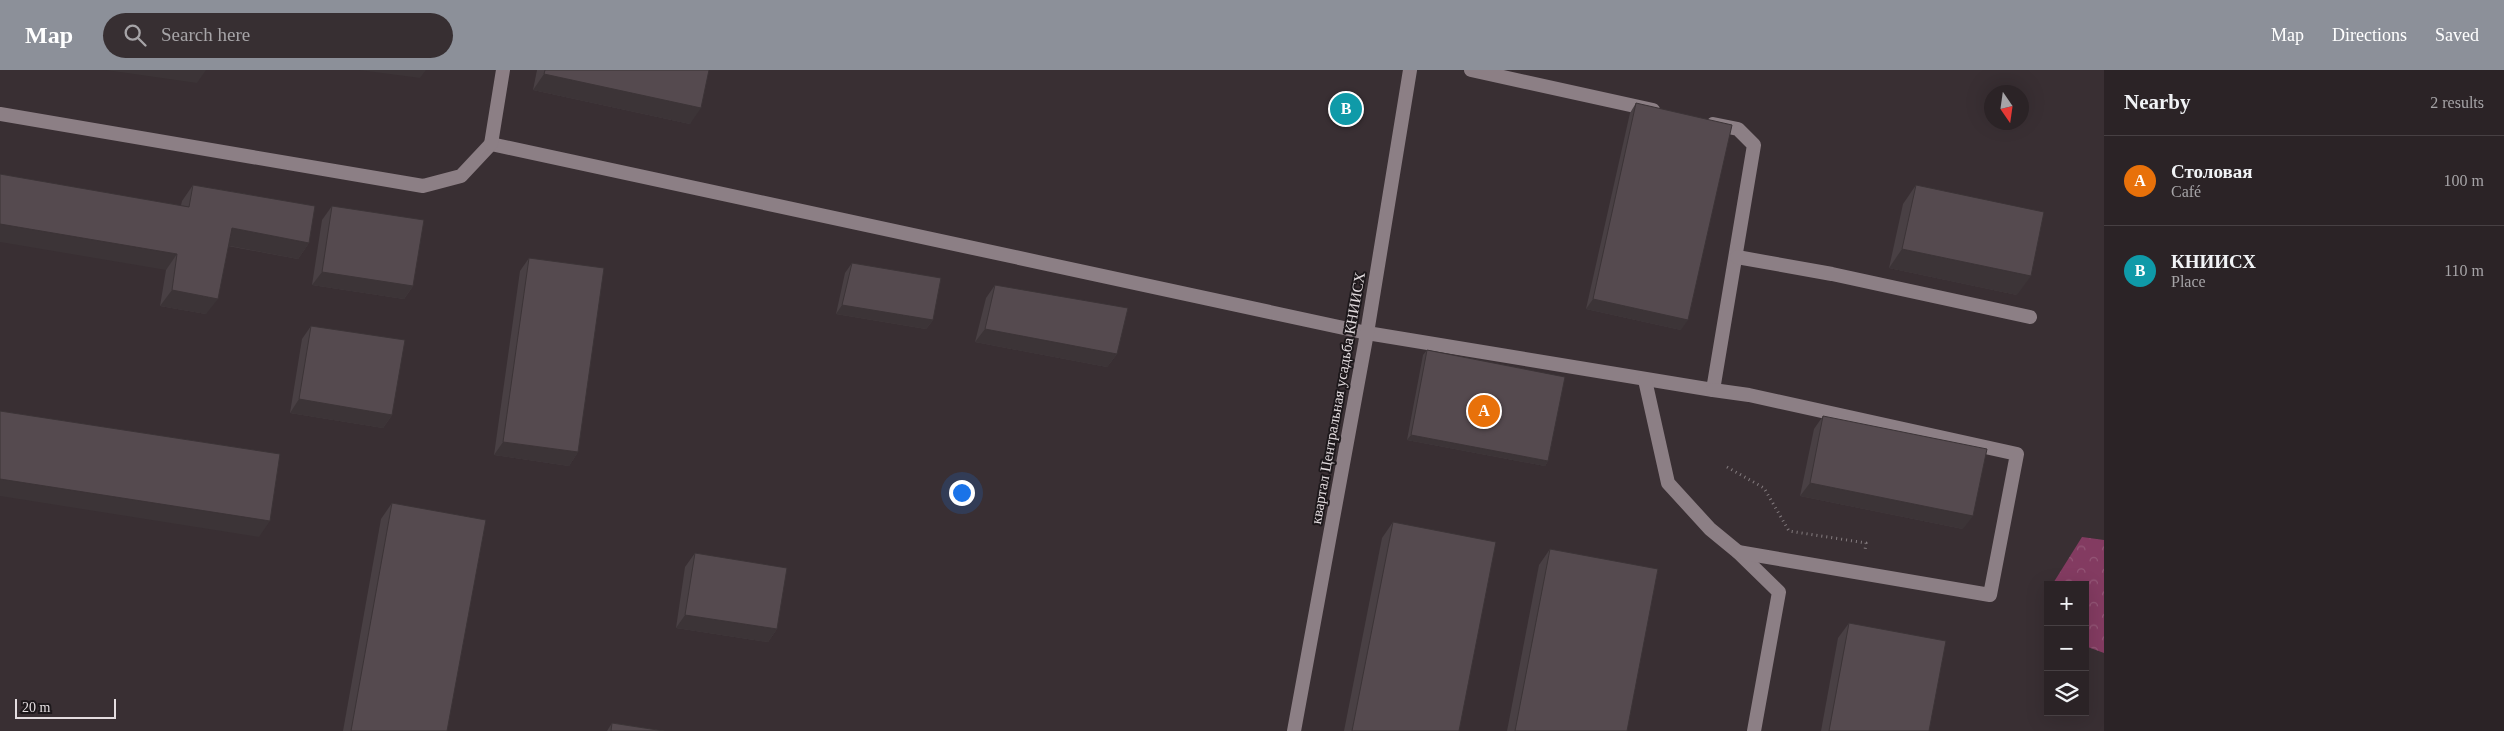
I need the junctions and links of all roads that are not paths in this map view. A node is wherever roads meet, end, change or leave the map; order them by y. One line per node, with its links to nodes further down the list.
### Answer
1 (502, 70): 7 (street)
2 (1410, 70): 10 (street, квартал Центральная усадьба КНИИСХ)
3 (1471, 70): 5 (street)
4 (0, 114): 7 (street)
5 (1671, 114)
6 (1699, 121): 8 (street)
7 (491, 144): 10 (street)
8 (1736, 257): 9 (street); 12 (street)
9 (2030, 317)
10 (1367, 333): 11 (street); 14 (street, квартал Центральная усадьба КНИИСХ)
11 (1645, 380): 12 (street); 13 (street)
12 (1713, 390): 13 (street)
13 (1738, 552): 15 (street)
14 (1294, 731)
15 (1754, 731)

